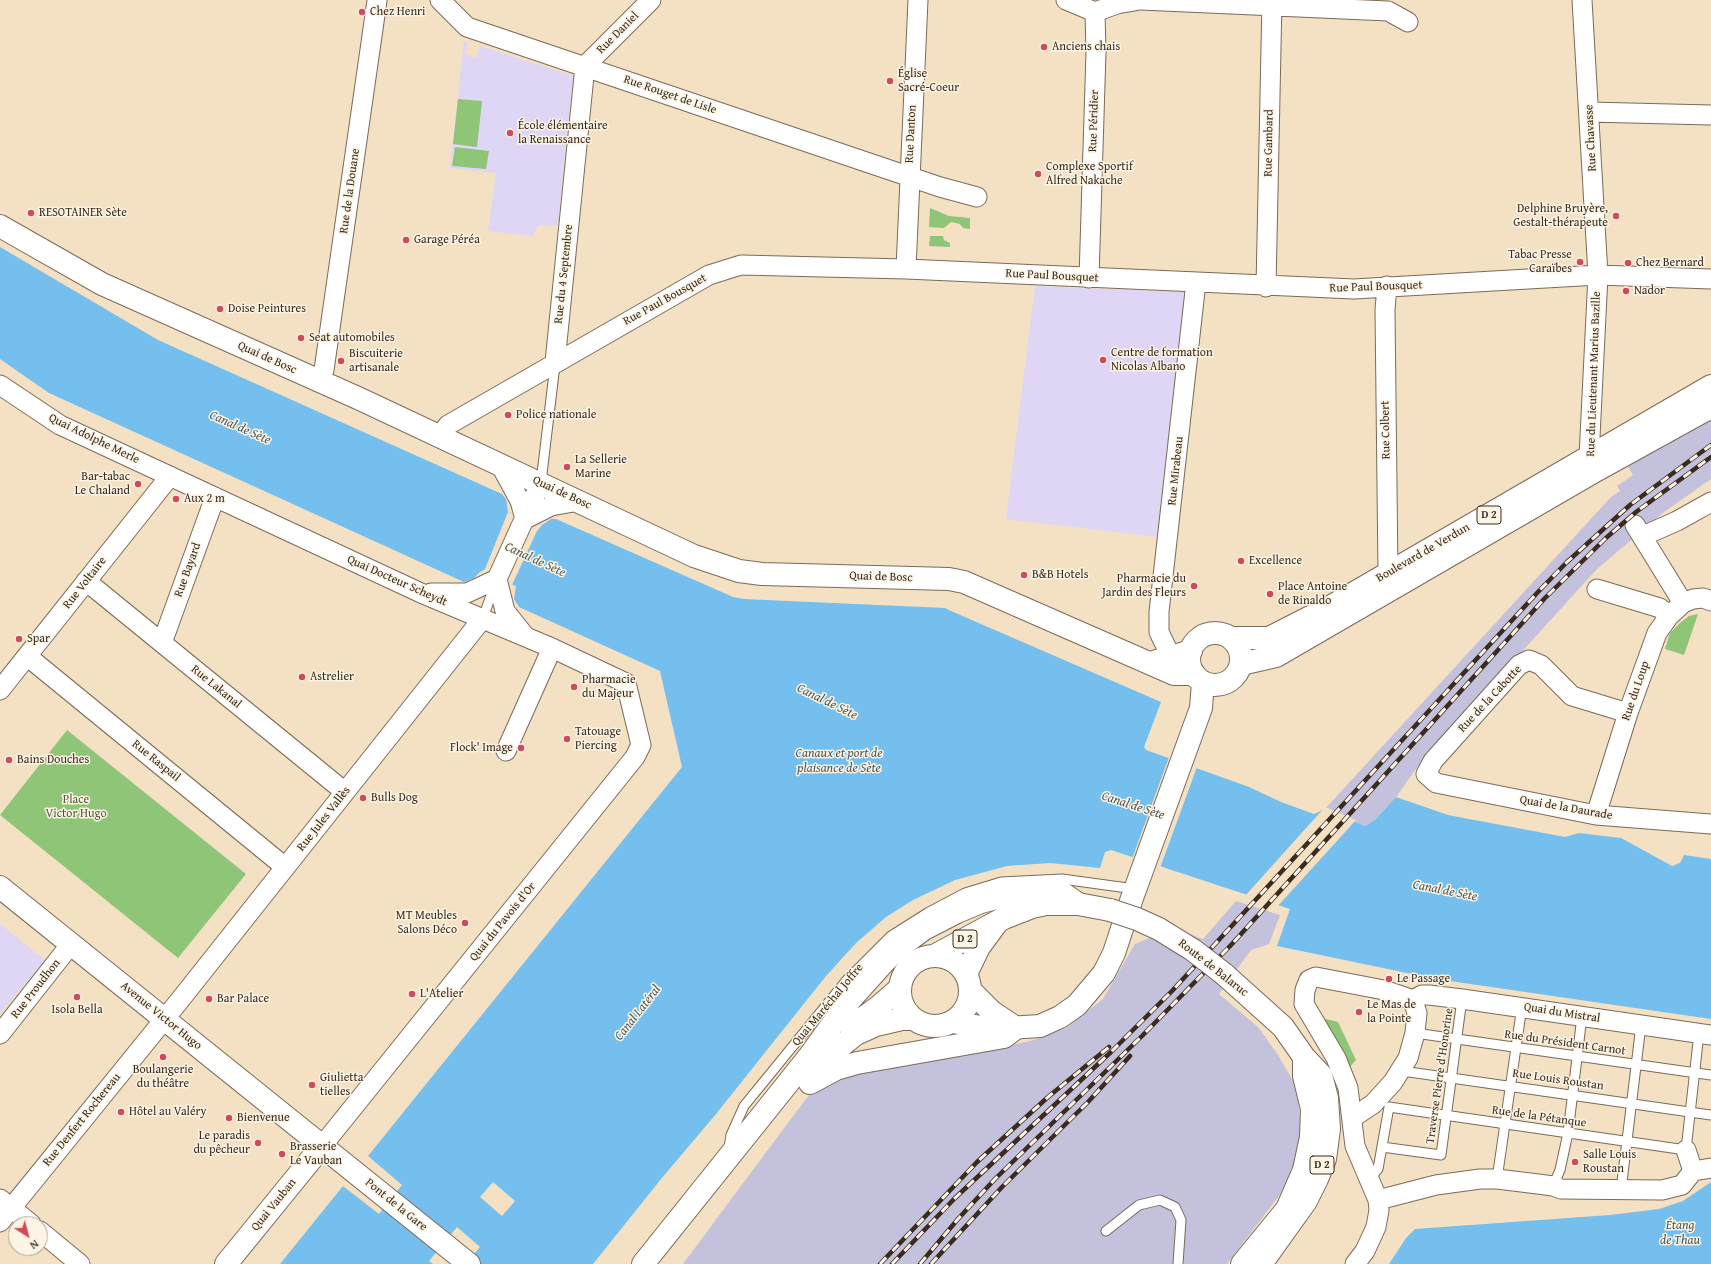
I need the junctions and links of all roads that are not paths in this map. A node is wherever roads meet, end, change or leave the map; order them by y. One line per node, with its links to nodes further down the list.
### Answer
1 (376, 0): 25 (street, Rue de la Douane)
2 (440, 0): 11 (street, Rue Rouget de Lisle)
3 (652, 0): 11 (street, Rue Daniel)
4 (918, 0): 14 (street, Rue Danton)
5 (1066, 0): 9 (street)
6 (1140, 0): 8 (street); 9 (street)
7 (1582, 0): 12 (street, Rue Chavasse)
8 (1272, 3): 10 (street); 23 (street, Rue Gambard)
9 (1095, 12): 19 (street, Rue Péridier)
10 (1408, 22)
11 (585, 66): 14 (street, Rue Rouget de Lisle); 24 (street, Rue du 4 Septembre)
12 (1590, 112): 13 (street); 18 (street, Rue Chavasse)
13 (1711, 114)
14 (909, 176): 15 (street, Rue Rouget de Lisle); 17 (street, Rue Danton)
15 (977, 197)
16 (0, 226): 25 (main road, Quai de Bosc)
17 (906, 269): 19 (street, Rue Paul Bousquet); 24 (street, Rue Paul Bousquet)
18 (1598, 276): 20 (street, Rue Paul Bousquet); 22 (street, Rue Paul Bousquet); 30 (street, Rue du Lieutenant Marius Bazille)
19 (1089, 278): 21 (street, Rue Paul Bousquet)
20 (1711, 279)
21 (1196, 282): 23 (street, Rue Paul Bousquet); 51 (street, Rue Mirabeau)
22 (1387, 286): 23 (street, Rue Paul Bousquet); 38 (street, Rue Colbert)
23 (1266, 287)
24 (555, 362): 29 (street, Rue Paul Bousquet); 33 (lane, Rue du 4 Septembre)
25 (320, 381): 29 (main road, Quai de Bosc)
26 (0, 385): 32 (street, Quai Adolphe Merle)
27 (1711, 386): 30 (main road, Boulevard de Verdun / D 2)
28 (1711, 406): 30 (main road, Boulevard de Verdun / D 2)
29 (440, 436): 31 (main road, Quai de Bosc)
30 (1592, 464): 38 (main road, Boulevard de Verdun / D 2); 54 (main road, Boulevard de Verdun / D 2)
31 (501, 466): 33 (main road, Quai de Bosc); 37 (street)
32 (170, 476): 34 (street, Quai Docteur Scheydt); 40 (street, Rue Voltaire)
33 (541, 482): 35 (main road, Quai de Bosc); 37 (street)
34 (215, 497): 42 (street, Quai Docteur Scheydt); 49 (street, Rue Bayard)
35 (580, 501): 37 (street); 53 (main road, Quai de Bosc)
36 (1711, 502): 44 (street)
37 (525, 519): 39 (street)
38 (1388, 573): 48 (main road, Boulevard de Verdun / D 2)
39 (497, 579): 42 (street); 46 (lane); 47 (street)
40 (86, 581): 49 (street, Rue Lakanal); 52 (street, Rue Voltaire)
41 (1597, 589): 45 (street)
42 (421, 593): 46 (street, Quai Docteur Scheydt)
43 (1711, 601): 44 (street, Rue du Loup)
44 (1683, 603): 45 (street, Rue du Loup)
45 (1669, 616): 58 (street, Rue du Loup)
46 (483, 618): 47 (street, Quai Docteur Scheydt); 61 (street, Rue Jules Vallès)
47 (527, 637): 50 (street, Quai Docteur Scheydt)
48 (1231, 638): 51 (main road); 54 (main road)
49 (162, 643): 61 (street, Rue Lakanal)
50 (552, 648): 56 (street, Quai Docteur Scheydt); 59 (street)
51 (1181, 654): 53 (main road); 55 (main road)
52 (27, 656): 57 (street, Rue Voltaire); 64 (street, Rue Raspail)
53 (1150, 663): 55 (main road, Quai de Bosc)
54 (1241, 664): 55 (main road)
55 (1205, 680): 66 (main road)
56 (626, 683): 107 (street, Quai du Pavois d'Or)
57 (0, 690)
58 (1628, 713): 60 (street, Rue de la Cabotte); 62 (street, Rue du Loup)
59 (506, 751)
60 (1426, 774): 62 (street, Quai de la Daurade)
61 (345, 792): 64 (street, Rue Jules Vallès)
62 (1596, 815): 63 (street, Quai de la Daurade)
63 (1711, 824)
64 (285, 867): 77 (street, Rue Jules Vallès)
65 (0, 887): 69 (main road, Avenue Victor Hugo)
66 (1135, 889): 81 (main road); 110 (lane, Quai Maréchal Joffre)
67 (1078, 904): 68 (main road, D 2); 88 (main road, Route de Balaruc / D 2, bridge); 89 (main road)
68 (996, 923): 70 (main road, D 2); 71 (main road, D 2)
69 (71, 944): 77 (main road, Avenue Victor Hugo); 83 (street, Rue Proudhon)
70 (934, 956): 71 (main road); 72 (main road)
71 (968, 982): 79 (main road); 81 (main road)
72 (899, 989): 78 (main road); 89 (main road)
73 (1462, 999): 74 (street, Quai du Mistral); 75 (street, Quai du Mistral); 85 (lane, Traverse Pierre d'Honorine)
74 (1413, 1000): 82 (street); 103 (street)
75 (1522, 1006): 76 (street, Quai du Mistral); 86 (lane)
76 (1582, 1016): 80 (street, Quai du Mistral); 87 (lane)
77 (165, 1019): 107 (main road, Avenue Victor Hugo); 117 (street, Rue Denfert Rochereau)
78 (913, 1019): 79 (main road); 97 (main road, Quai Maréchal Joffre)
79 (953, 1022): 81 (main road)
80 (1641, 1025): 84 (street, Quai du Mistral); 90 (lane)
81 (1016, 1028): 97 (main road)
82 (1415, 1033): 85 (lane, Rue du Président Carnot); 93 (street)
83 (0, 1034)
84 (1705, 1034): 91 (lane)
85 (1456, 1039): 86 (lane, Rue du Président Carnot); 94 (lane, Traverse Pierre d'Honorine)
86 (1516, 1047): 87 (lane, Rue du Président Carnot); 95 (lane)
87 (1577, 1056): 90 (lane, Rue du Président Carnot); 96 (lane)
88 (1304, 1057): 126 (main road, D 2); 127 (main road, Route de Balaruc / D 2)
89 (808, 1058): 110 (main road, Quai Maréchal Joffre)
90 (1636, 1065): 91 (lane, Rue du Président Carnot); 98 (lane)
91 (1695, 1073): 92 (lane, Rue du Président Carnot); 100 (lane)
92 (1711, 1075)
93 (1397, 1076): 94 (lane, Rue Louis Roustan); 99 (street)
94 (1451, 1078): 95 (lane, Rue Louis Roustan); 101 (lane, Traverse Pierre d'Honorine)
95 (1510, 1085): 96 (lane, Rue Louis Roustan); 104 (lane)
96 (1573, 1095): 98 (lane, Rue Louis Roustan); 105 (lane)
97 (786, 1097): 121 (main road, Quai Maréchal Joffre)
98 (1631, 1103): 100 (lane, Rue Louis Roustan); 106 (lane)
99 (1381, 1105): 101 (lane, Rue de la Pétanque); 103 (street); 108 (lane)
100 (1690, 1112): 102 (lane, Rue Louis Roustan); 109 (lane)
101 (1446, 1115): 104 (lane, Rue de la Pétanque); 108 (lane, Traverse Pierre d'Honorine)
102 (1711, 1115)
103 (1352, 1118): 113 (street)
104 (1504, 1124): 105 (lane, Rue de la Pétanque); 112 (lane)
105 (1568, 1133): 106 (lane, Rue de la Pétanque); 114 (lane)
106 (1626, 1142): 109 (lane, Rue de la Pétanque); 115 (lane)
107 (322, 1146): 123 (main road, Quai Vauban); 124 (main road, Pont de la Gare)
108 (1382, 1147): 113 (lane)
109 (1686, 1150): 111 (street)
110 (728, 1156): 121 (main road, Quai Maréchal Joffre)
111 (1702, 1169): 115 (street)
112 (1497, 1179): 114 (street); 116 (street)
113 (1369, 1180): 116 (street)
114 (1553, 1186): 115 (street)
115 (1620, 1190)
116 (1378, 1200): 128 (street)
117 (4, 1209): 118 (street)
118 (17, 1216)
119 (1106, 1231): 125 (lane)
120 (48, 1238): 122 (street)
121 (647, 1259)
122 (80, 1264)
123 (226, 1264)
124 (469, 1264)
125 (1178, 1264)
126 (1242, 1264)
127 (1261, 1264)
128 (1355, 1264)

